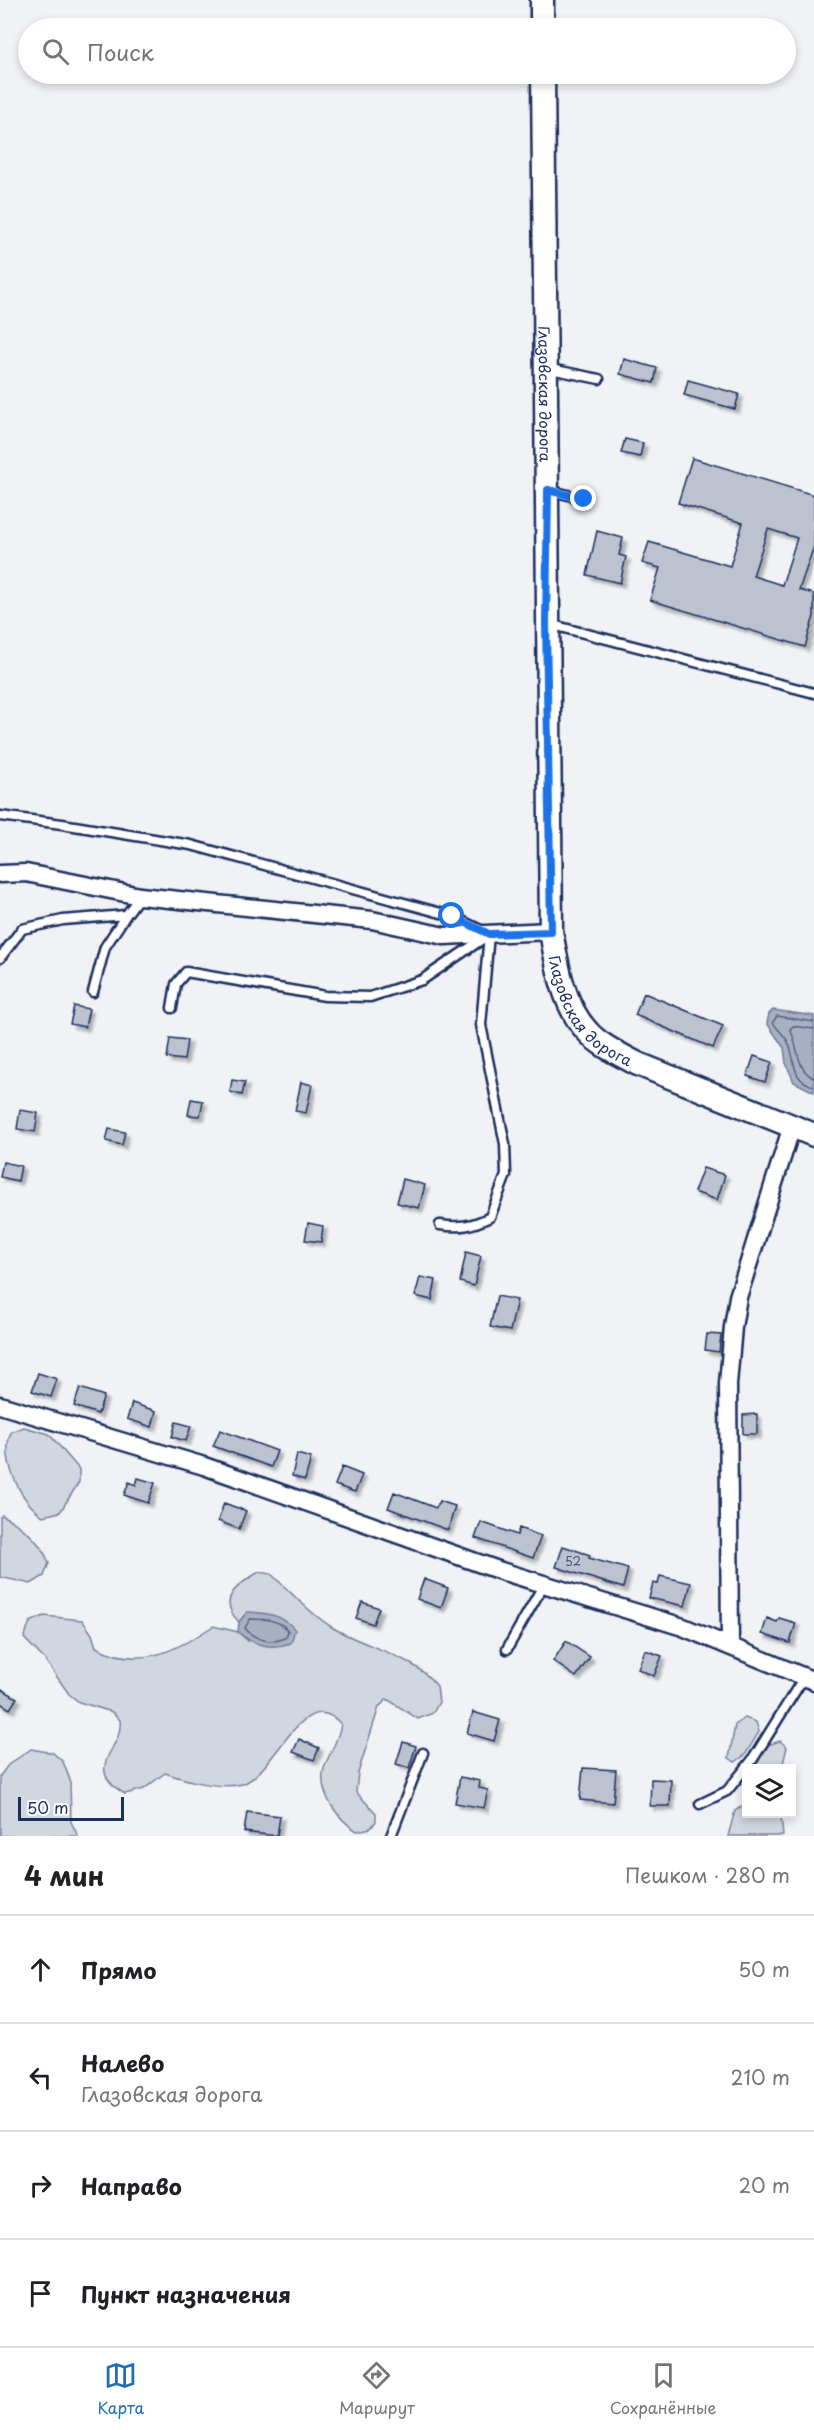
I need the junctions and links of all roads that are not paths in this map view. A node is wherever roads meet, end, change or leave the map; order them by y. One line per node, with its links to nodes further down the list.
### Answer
1 (542, 0): 2 (street)
2 (542, 18)
3 (543, 84): 4 (street, Глазовская дорога)
4 (545, 368): 5 (lane); 6 (street, Глазовская дорога)
5 (599, 379)
6 (548, 490): 7 (lane); 8 (street, Глазовская дорога)
7 (584, 499)
8 (546, 623): 9 (lane); 14 (street, Глазовская дорога)
9 (814, 693)
10 (0, 816): 15 (lane)
11 (0, 874): 12 (street)
12 (140, 896): 13 (lane); 15 (street)
13 (126, 915): 16 (lane); 17 (lane)
14 (551, 932): 15 (street); 19 (street, Глазовская дорога)
15 (489, 934): 18 (lane); 21 (lane)
16 (0, 958)
17 (93, 992)
18 (172, 1008)
19 (792, 1126): 20 (street, Глазовская дорога); 24 (street)
20 (814, 1135)
21 (440, 1225)
22 (0, 1405): 23 (street)
23 (544, 1584): 24 (street); 25 (lane)
24 (730, 1645): 26 (street)
25 (507, 1648)
26 (809, 1679): 28 (lane)
27 (423, 1753): 29 (lane)
28 (700, 1804)
29 (391, 1836)

